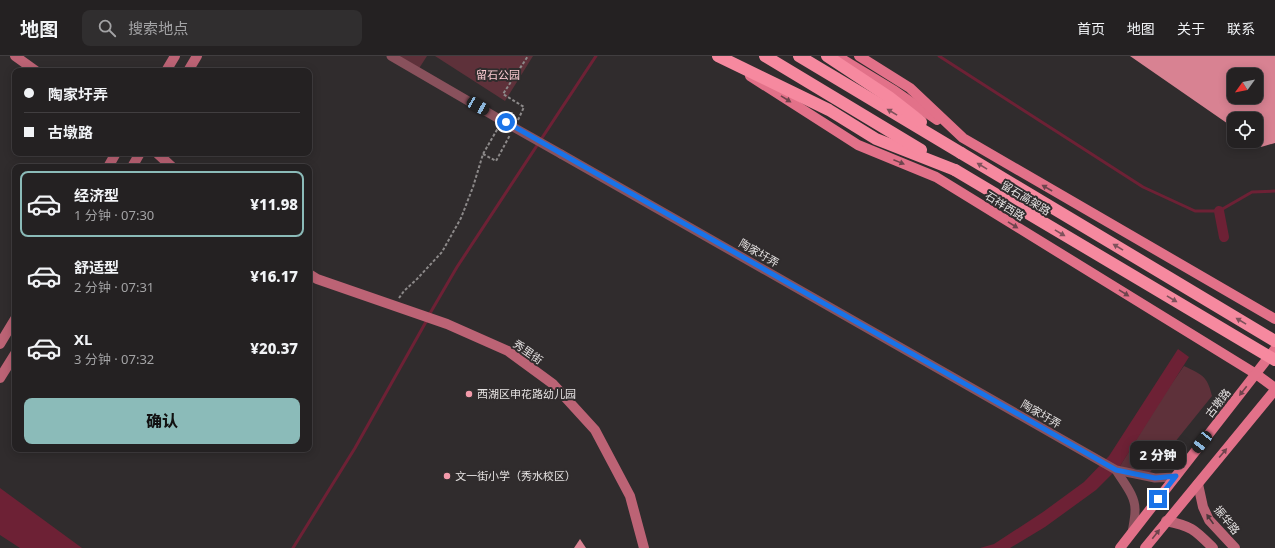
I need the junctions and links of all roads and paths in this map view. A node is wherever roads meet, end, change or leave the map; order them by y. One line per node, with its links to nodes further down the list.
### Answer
1 (15, 56): 12 (street)
2 (175, 56): 13 (street)
3 (197, 56): 14 (street)
4 (391, 56): 16 (street, 陶家圩弄)
5 (528, 56): 15 (path)
6 (718, 56): 23 (highway); 33 (main road, 石祥西路, one-way to 33)
7 (764, 56): 23 (highway, 留石高架路)
8 (799, 56): 18 (highway, 留石高架路, one-way to 8)
9 (826, 56): 18 (highway)
10 (837, 56): 17 (main road)
11 (858, 56): 17 (main road)
12 (32, 68)
13 (168, 68)
14 (190, 68)
15 (524, 107)
16 (504, 121): 19 (path); 36 (street, 陶家圩弄, bridge)
17 (963, 138): 26 (main road, one-way to 17)
18 (961, 153): 28 (highway, 留石高架路, one-way to 18, bridge)
19 (483, 154): 21 (path); 25 (path)
20 (160, 156): 22 (street)
21 (496, 161)
22 (169, 164)
23 (954, 170): 32 (highway, 留石高架路, one-way to 32, bridge)
24 (312, 276): 25 (street, 秀里街)
25 (397, 307): 41 (street, 秀里街)
26 (1275, 319)
27 (12, 324): 29 (street)
28 (1275, 341)
29 (0, 344)
30 (1275, 349): 33 (main road, 古墩路)
31 (12, 359): 34 (street)
32 (1275, 360)
33 (1256, 374): 35 (main road, 石祥西路); 37 (main road, 古墩路, one-way to 37)
34 (0, 378)
35 (1275, 389): 38 (main road, one-way to 35)
36 (1116, 470): 37 (street, 陶家圩弄); 40 (street, 陶家圩弄)
37 (1176, 476): 40 (main road, 古墩路)
38 (1198, 484): 39 (main road); 45 (street, 振华路, one-way to 38)
39 (1166, 521): 43 (main road, one-way to 39); 44 (street)
40 (1132, 533): 42 (main road, 古墩路)
41 (644, 548)
42 (1120, 548)
43 (1145, 548)
44 (1213, 548)
45 (1235, 548)

